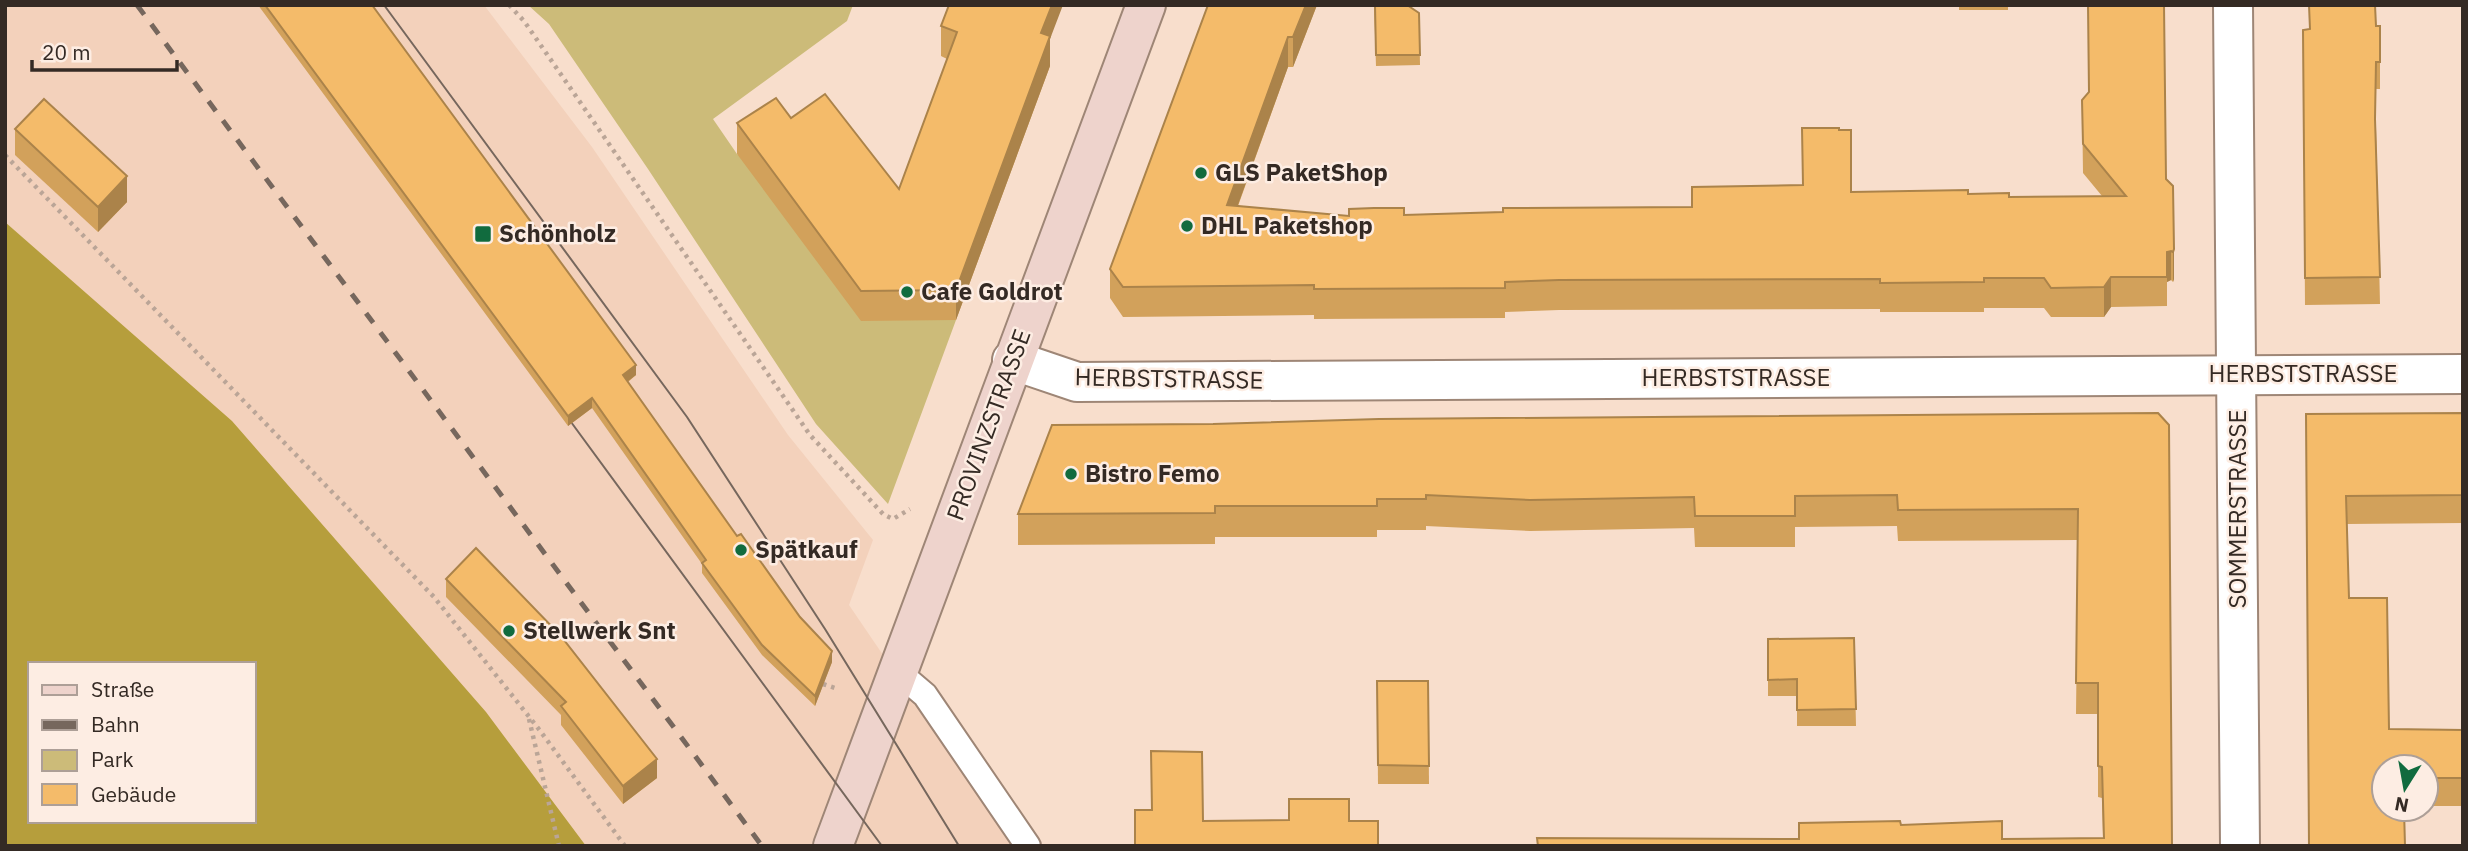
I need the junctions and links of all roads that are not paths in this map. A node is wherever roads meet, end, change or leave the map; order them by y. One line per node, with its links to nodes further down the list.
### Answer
1 (1146, 5): 3 (main road, PROVINZSTRASSE)
2 (2233, 5): 5 (street, SOMMERSTRASSE)
3 (1012, 360): 5 (street, HERBSTSTRASSE); 6 (main road, PROVINZSTRASSE)
4 (2463, 373): 5 (street, HERBSTSTRASSE)
5 (2237, 375): 9 (street, SOMMERSTRASSE)
6 (898, 672): 7 (main road, PROVINZSTRASSE); 8 (lane)
7 (833, 846)
8 (1028, 846)
9 (2240, 846)

